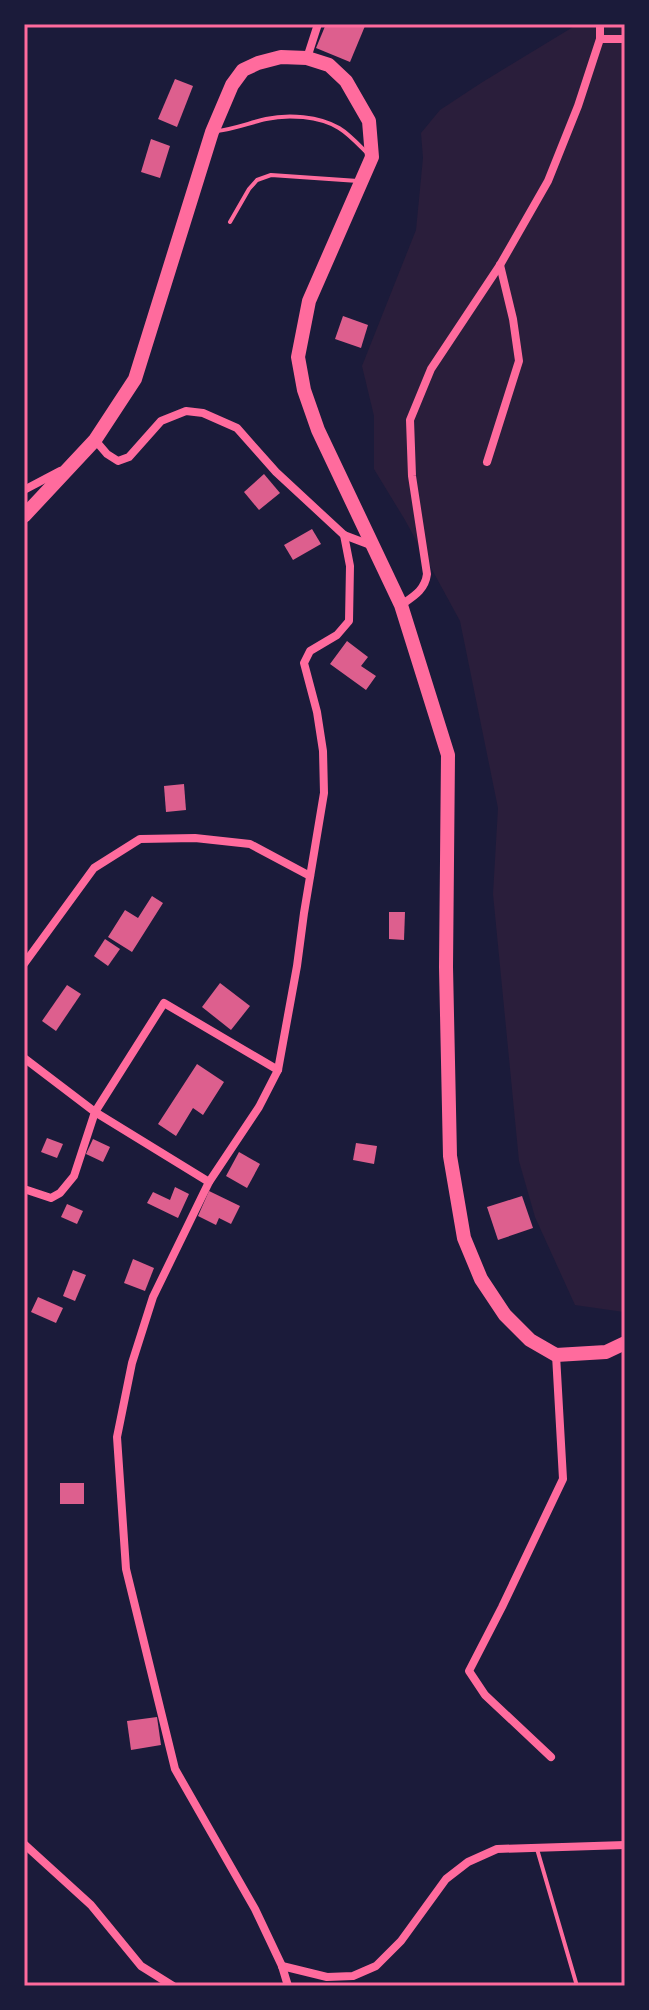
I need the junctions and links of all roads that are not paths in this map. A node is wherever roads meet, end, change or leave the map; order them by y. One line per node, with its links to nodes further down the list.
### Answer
1 (318, 24): 5 (street)
2 (600, 24): 3 (street)
3 (600, 39): 4 (street); 10 (street)
4 (625, 39)
5 (307, 58): 6 (highway); 7 (highway)
6 (212, 132): 7 (lane); 11 (highway)
7 (372, 157): 8 (highway)
8 (361, 181): 9 (lane); 17 (highway)
9 (230, 222)
10 (500, 265): 12 (street); 18 (street)
11 (95, 440): 13 (highway); 16 (street)
12 (487, 462)
13 (68, 467): 14 (street); 15 (highway)
14 (24, 490)
15 (24, 516)
16 (344, 535): 17 (street); 19 (street)
17 (374, 546): 18 (highway)
18 (401, 605): 27 (highway)
19 (310, 876): 20 (street); 22 (street)
20 (24, 964)
21 (24, 1058): 23 (street)
22 (278, 1070): 23 (street); 24 (street)
23 (95, 1112): 24 (street); 25 (street)
24 (209, 1182): 32 (street)
25 (24, 1189)
26 (625, 1343): 27 (highway)
27 (556, 1355): 28 (street)
28 (551, 1757)
29 (24, 1844): 33 (street)
30 (625, 1845): 31 (street)
31 (537, 1849): 32 (street); 35 (lane)
32 (282, 1966): 34 (street)
33 (173, 1986)
34 (288, 1986)
35 (577, 1986)

